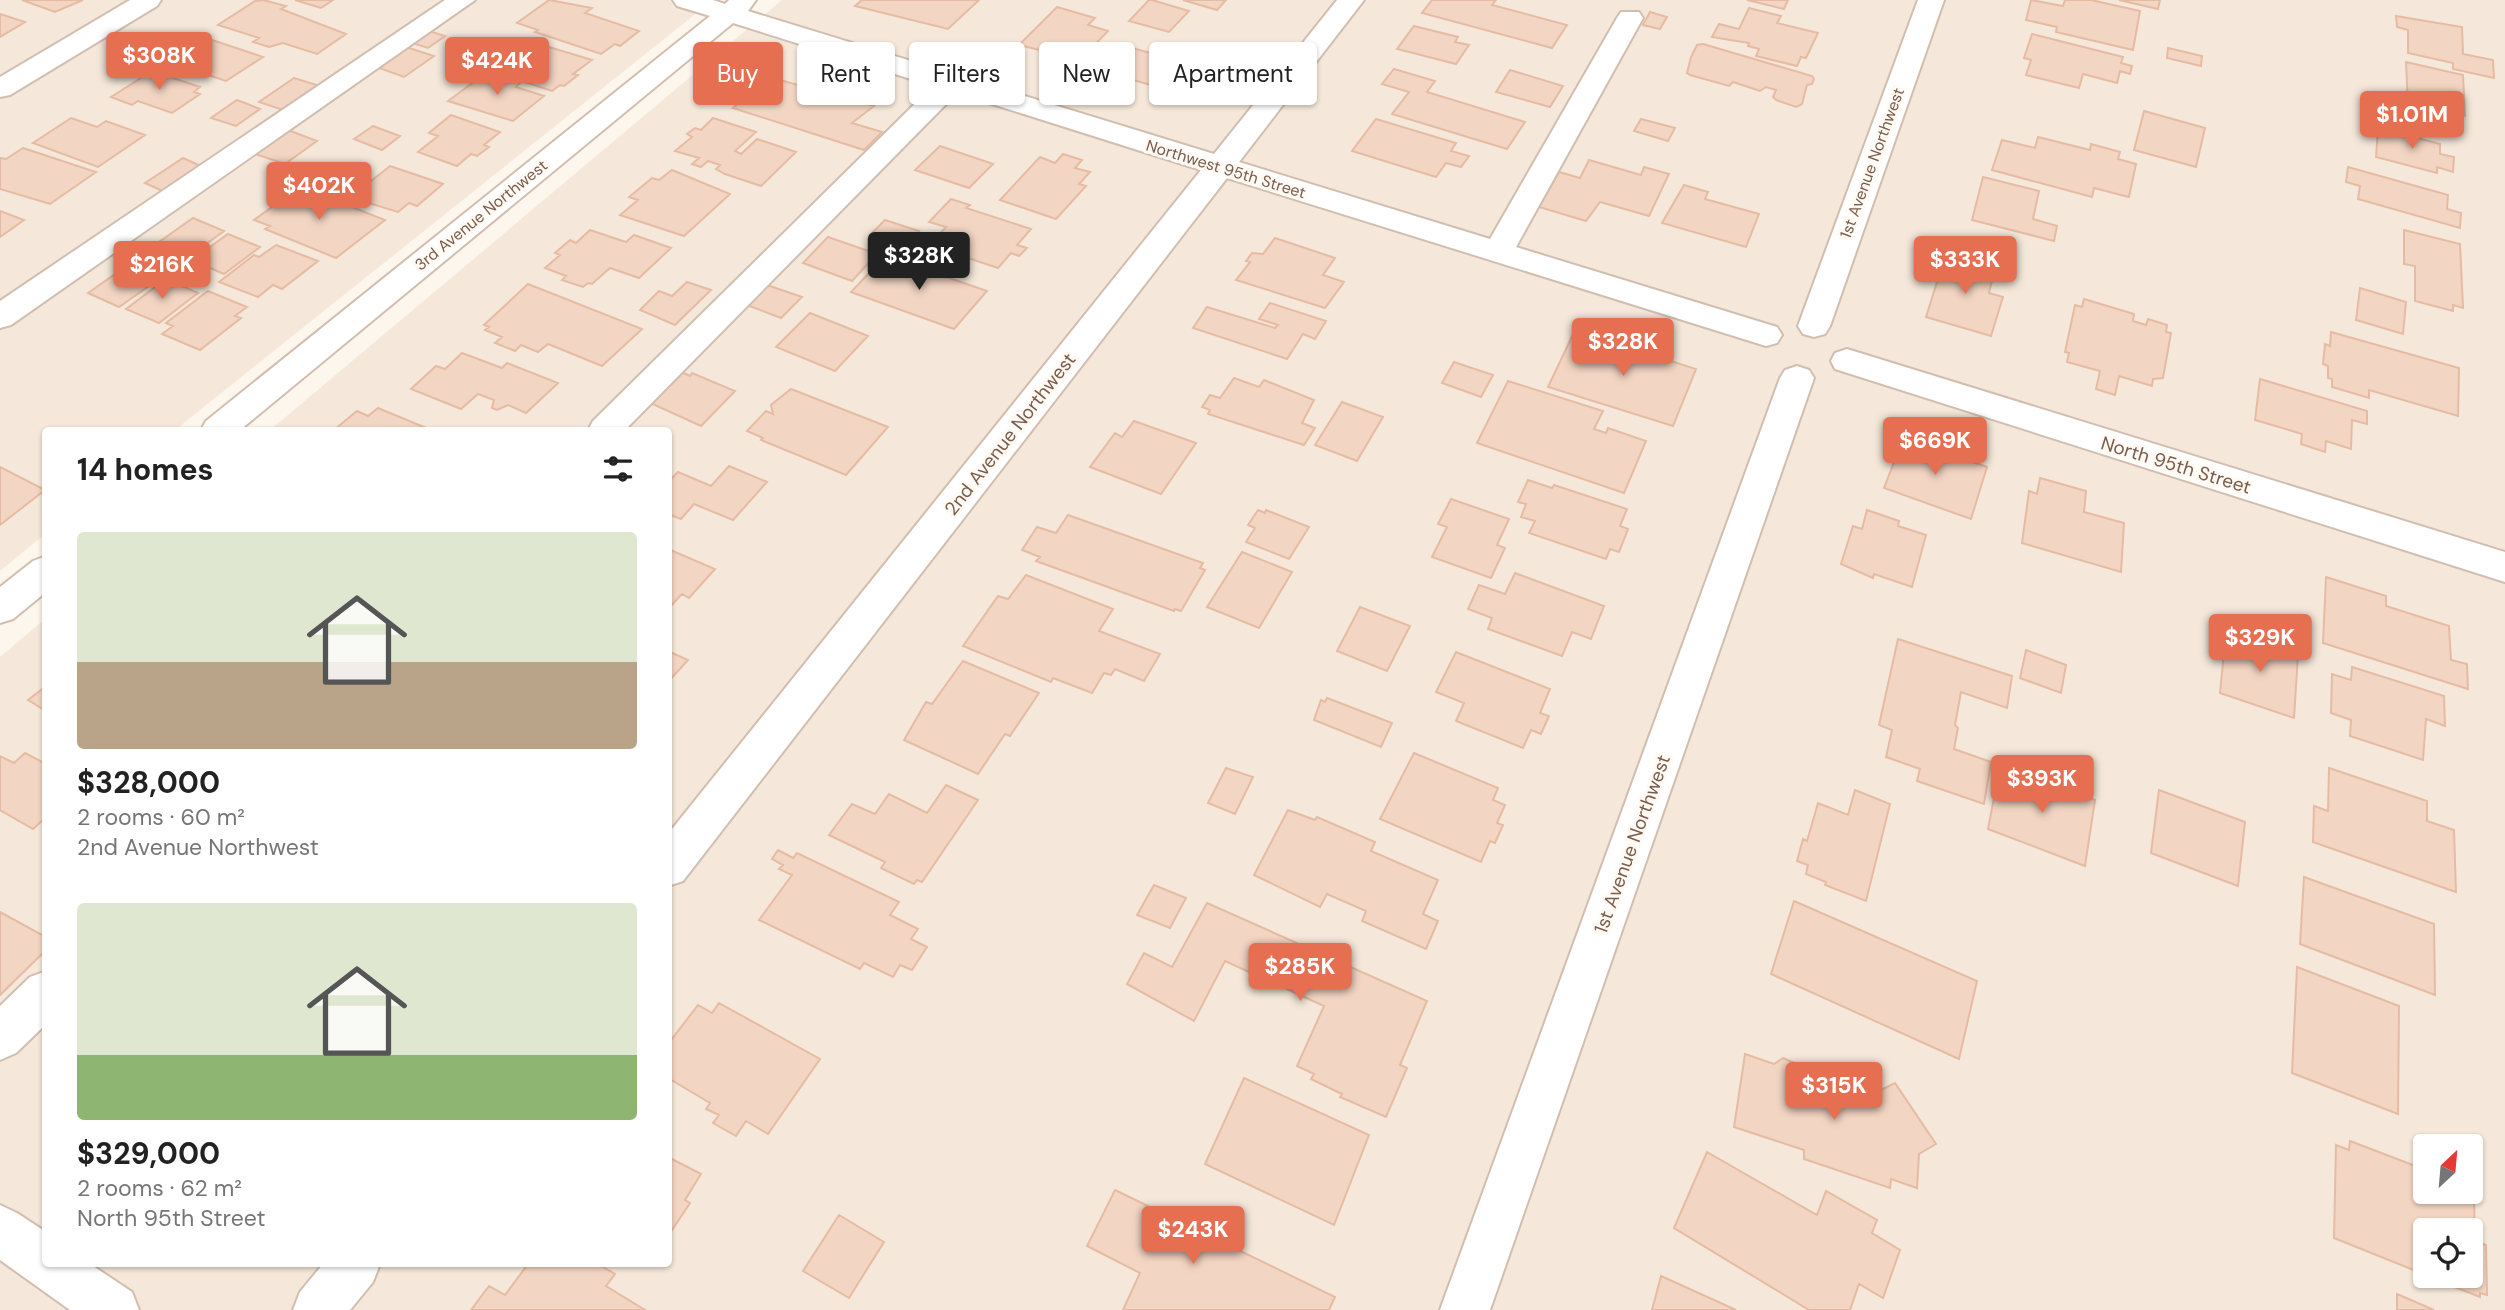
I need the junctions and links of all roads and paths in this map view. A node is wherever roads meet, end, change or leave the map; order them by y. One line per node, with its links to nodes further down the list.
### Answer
1 (148, 0): 9 (street)
2 (462, 0): 14 (street)
3 (686, 0): 6 (street, Northwest 95th Street)
4 (1351, 0): 12 (street, 2nd Avenue Northwest)
5 (1931, 0): 15 (street, 1st Avenue Northwest)
6 (737, 7): 8 (street, Northwest 95th Street); 19 (street, 3rd Avenue Northwest)
7 (1630, 18): 13 (street)
8 (909, 68)
9 (0, 89)
10 (929, 105): 20 (street)
11 (1022, 105): 12 (street, Northwest 95th Street)
12 (1221, 167): 13 (street, Northwest 95th Street); 24 (street, 2nd Avenue Northwest)
13 (1497, 253): 16 (street, Northwest 95th Street)
14 (0, 317)
15 (1814, 326): 16 (street); 17 (street)
16 (1766, 335): 18 (street)
17 (1847, 361): 18 (street); 21 (street, North 95th Street)
18 (1797, 378): 33 (street, 1st Avenue Northwest)
19 (222, 427)
20 (608, 427)
21 (2505, 567)
22 (42, 574): 23 (street)
23 (0, 608)
24 (672, 862)
25 (42, 996): 26 (street)
26 (0, 1037)
27 (0, 1230): 28 (street)
28 (42, 1260)
29 (52, 1267): 31 (street)
30 (353, 1267): 32 (street)
31 (114, 1310)
32 (318, 1310)
33 (1465, 1310)

